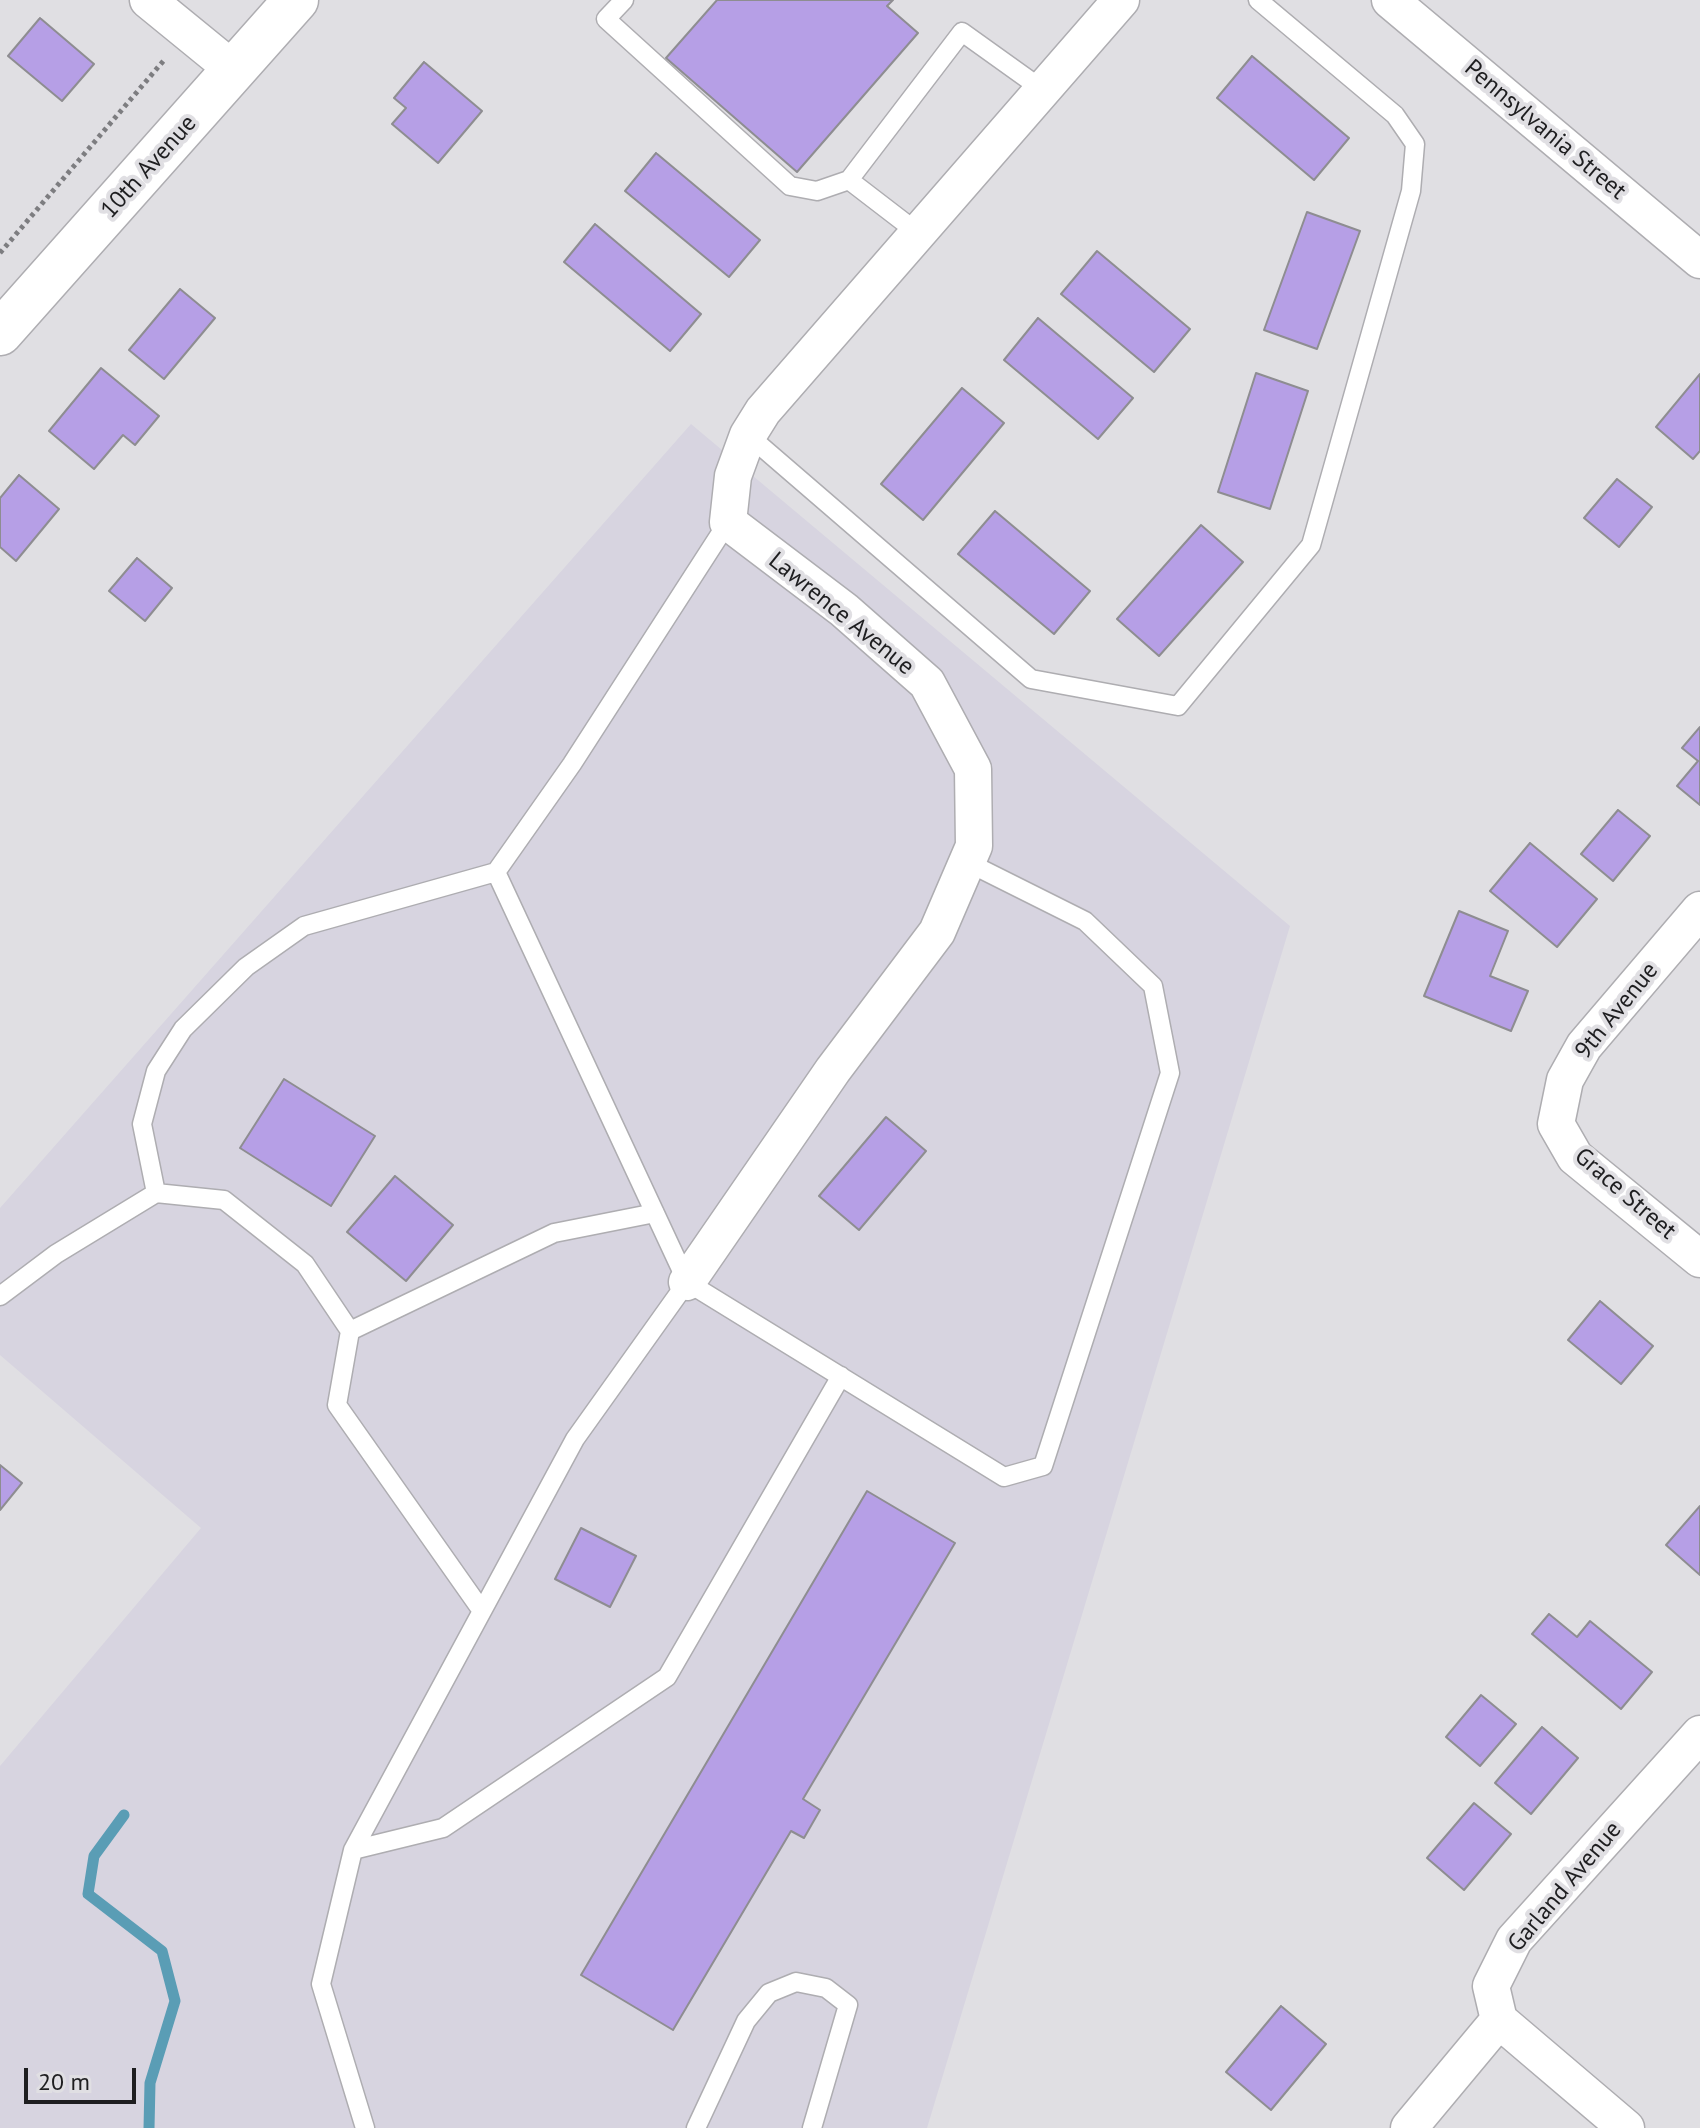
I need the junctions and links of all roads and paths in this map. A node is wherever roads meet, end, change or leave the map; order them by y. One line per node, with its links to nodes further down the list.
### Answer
1 (148, 0): 7 (street)
2 (296, 0): 8 (street, 10th Avenue)
3 (624, 0): 10 (lane)
4 (1121, 0): 9 (street)
5 (1258, 0): 15 (lane)
6 (1390, 0): 13 (street, Pennsylvania Street)
7 (187, 33): 8 (street); 12 (path)
8 (235, 71): 14 (street, 10th Avenue)
9 (1043, 90): 10 (lane); 11 (street)
10 (849, 180): 11 (lane)
11 (918, 233): 15 (street)
12 (0, 253)
13 (1700, 260)
14 (0, 333)
15 (748, 435): 16 (street)
16 (728, 522): 17 (street, Lawrence Avenue); 18 (lane)
17 (967, 862): 24 (street, Lawrence Avenue); 27 (lane)
18 (496, 872): 21 (lane); 22 (lane)
19 (1700, 910): 20 (street, 9th Avenue)
20 (1556, 1124): 23 (street, Grace Street)
21 (156, 1193): 25 (lane); 26 (lane)
22 (655, 1213): 24 (lane); 26 (lane)
23 (1700, 1259)
24 (687, 1282): 27 (lane); 28 (lane)
25 (0, 1296)
26 (350, 1331): 28 (lane)
27 (841, 1376): 30 (lane)
28 (482, 1611): 30 (lane)
29 (1700, 1734): 31 (street, Garland Avenue)
30 (353, 1850): 32 (lane)
31 (1499, 2020): 35 (street); 36 (street)
32 (365, 2128)
33 (696, 2128): 34 (lane)
34 (812, 2128)
35 (1409, 2128)
36 (1626, 2128)

